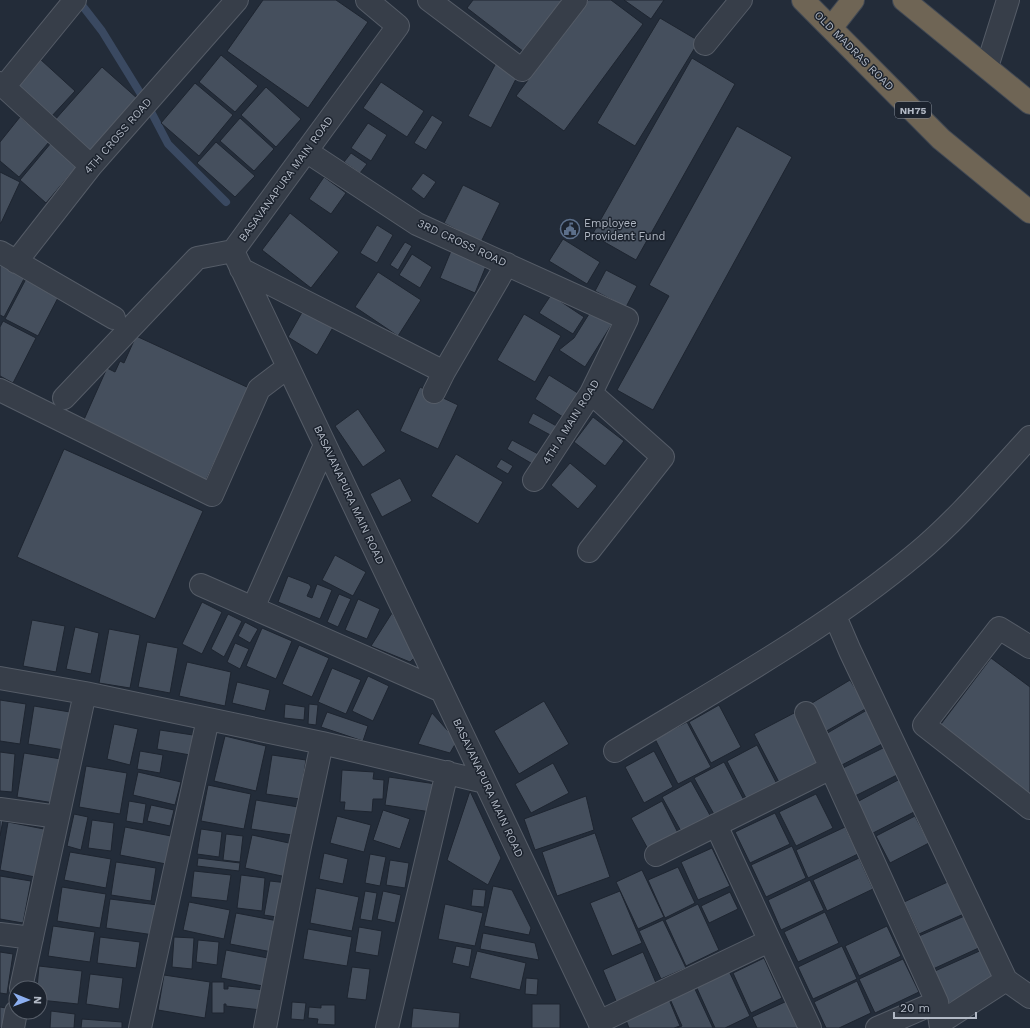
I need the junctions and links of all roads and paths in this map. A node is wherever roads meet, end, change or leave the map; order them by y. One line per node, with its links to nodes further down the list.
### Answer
1 (75, 0): 14 (street)
2 (237, 0): 17 (street, 4TH CROSS ROAD)
3 (367, 0): 16 (street, BASAVANAPURA MAIN ROAD)
4 (429, 0): 5 (street)
5 (576, 0)
6 (741, 0): 12 (street)
7 (803, 0): 11 (highway, OLD MADRAS ROAD / NH75)
8 (853, 0): 11 (highway)
9 (904, 0): 13 (highway)
10 (1008, 0): 13 (street)
11 (831, 28): 18 (highway, OLD MADRAS ROAD / NH75)
12 (705, 44)
13 (987, 67): 15 (highway)
14 (2, 85): 17 (street)
15 (1030, 103)
16 (306, 151): 20 (street, BASAVANAPURA MAIN ROAD); 21 (street, 3RD CROSS ROAD)
17 (92, 166): 19 (street, 4TH CROSS ROAD)
18 (1030, 212)
19 (8, 257): 22 (street)
20 (237, 260): 24 (street, BASAVANAPURA MAIN ROAD); 25 (street); 29 (street)
21 (507, 264): 23 (street, 3RD CROSS ROAD); 25 (street)
22 (114, 318)
23 (626, 319): 28 (street, 4TH A MAIN ROAD)
24 (288, 367): 26 (street); 31 (street, BASAVANAPURA MAIN ROAD)
25 (444, 372): 27 (street)
26 (0, 390)
27 (434, 392)
28 (591, 394): 32 (street, 4TH A MAIN ROAD); 33 (street)
29 (64, 398)
30 (1030, 437): 36 (street)
31 (325, 445): 35 (street); 39 (street, BASAVANAPURA MAIN ROAD)
32 (534, 480)
33 (589, 550)
34 (201, 585): 35 (street)
35 (254, 608): 39 (street)
36 (835, 616): 44 (street); 57 (street)
37 (1030, 647): 48 (street)
38 (0, 678): 40 (street)
39 (442, 691): 47 (street, BASAVANAPURA MAIN ROAD)
40 (84, 693): 42 (street); 50 (street)
41 (806, 713): 45 (street)
42 (208, 719): 43 (street); 61 (street)
43 (322, 743): 46 (street); 62 (street)
44 (615, 751)
45 (831, 768): 51 (street); 59 (street)
46 (447, 772): 47 (street); 63 (street)
47 (486, 782): 60 (street, BASAVANAPURA MAIN ROAD)
48 (1030, 808)
49 (0, 809): 50 (street)
50 (58, 817): 54 (street)
51 (716, 826): 52 (street); 55 (street)
52 (656, 855)
53 (0, 934): 54 (street)
54 (32, 938): 56 (street)
55 (770, 941): 60 (street); 64 (street)
56 (23, 980)
57 (1006, 980): 58 (street); 59 (street)
58 (1030, 997)
59 (939, 1017): 65 (street)
60 (601, 1025)
61 (140, 1028)
62 (266, 1028)
63 (387, 1028)
64 (810, 1028)
65 (877, 1028)

